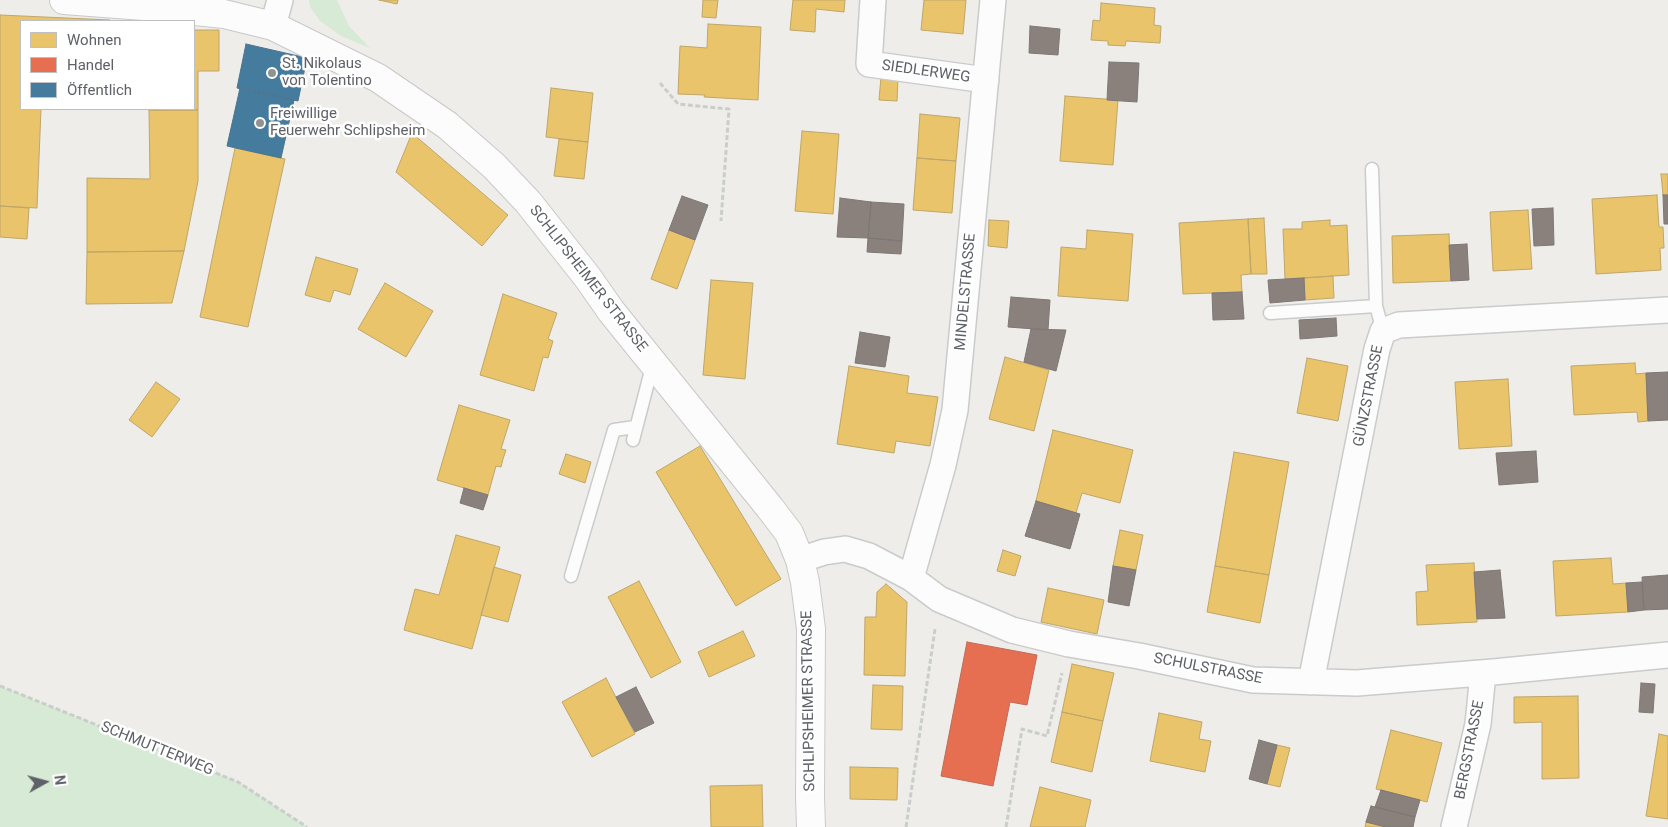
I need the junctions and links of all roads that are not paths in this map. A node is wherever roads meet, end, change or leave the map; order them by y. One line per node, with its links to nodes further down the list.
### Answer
1 (64, 0): 5 (street, SCHLIPSHEIMER STRASSE)
2 (280, 0): 5 (street)
3 (873, 0): 6 (street, SIEDLERWEG)
4 (993, 0): 6 (street, MINDELSTRASSE)
5 (273, 26): 12 (street, SCHLIPSHEIMER STRASSE)
6 (986, 80): 17 (street, MINDELSTRASSE)
7 (1372, 169): 8 (lane)
8 (1376, 306): 10 (lane); 11 (lane)
9 (1668, 310): 11 (street, GÜNZSTRASSE)
10 (1270, 313)
11 (1383, 331): 20 (street, GÜNZSTRASSE)
12 (653, 363): 13 (lane); 15 (street, SCHLIPSHEIMER STRASSE)
13 (636, 427): 14 (lane); 16 (lane)
14 (633, 440)
15 (800, 560): 17 (street, SCHULSTRASSE); 21 (street, SCHLIPSHEIMER STRASSE)
16 (571, 576)
17 (911, 578): 20 (street, SCHULSTRASSE)
18 (1668, 654): 19 (street, SCHULSTRASSE)
19 (1482, 673): 20 (street, SCHULSTRASSE); 22 (street, BERGSTRASSE)
20 (1311, 682)
21 (811, 827)
22 (1454, 827)

